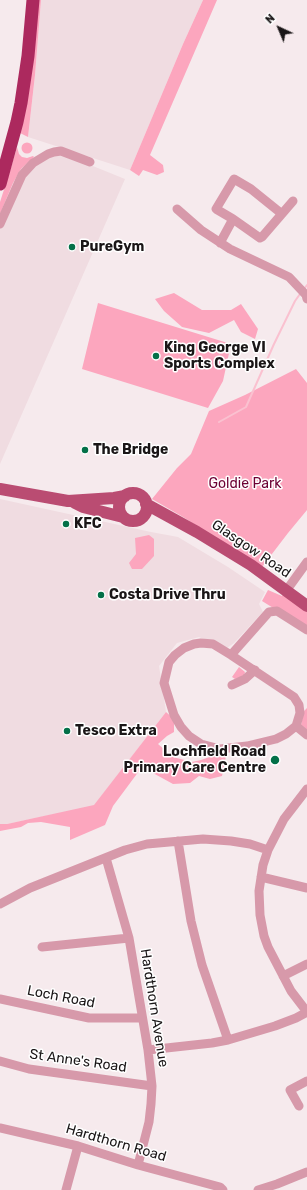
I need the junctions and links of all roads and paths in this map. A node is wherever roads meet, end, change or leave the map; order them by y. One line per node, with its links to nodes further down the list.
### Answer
1 (32, 0): 3 (highway)
2 (90, 162): 8 (street)
3 (0, 184)
4 (293, 201): 6 (street)
5 (177, 209): 9 (street)
6 (282, 214): 7 (street); 7 (street)
7 (233, 219): 9 (street)
8 (0, 224)
9 (220, 242): 10 (street)
10 (307, 297)
11 (0, 489): 13 (main road)
12 (125, 496): 13 (main road); 14 (main road); 15 (main road)
13 (68, 501): 15 (main road)
14 (146, 504): 16 (main road); 17 (main road, Glasgow Road)
15 (123, 517): 16 (main road)
16 (142, 517): 17 (main road, Glasgow Road)
17 (176, 521): 19 (main road, Glasgow Road)
18 (307, 562): 19 (street)
19 (286, 591): 20 (main road, Glasgow Road)
20 (307, 606)
21 (307, 630): 22 (street)
22 (231, 655): 23 (street); 25 (street)
23 (255, 670): 24 (street); 25 (street)
24 (232, 685)
25 (296, 726): 26 (street)
26 (307, 735)
27 (306, 793): 29 (street)
28 (178, 841): 29 (street); 30 (street); 41 (street)
29 (268, 850): 31 (street)
30 (106, 858): 33 (street); 34 (street, Hardthorn Avenue)
31 (260, 877): 32 (street); 37 (street)
32 (307, 888)
33 (0, 904)
34 (129, 938): 35 (street); 40 (street, Hardthorn Avenue)
35 (42, 947)
36 (307, 964): 37 (street)
37 (283, 976): 39 (street)
38 (0, 999): 40 (street, Loch Road)
39 (307, 1012): 41 (street)
40 (142, 1018): 42 (street, Hardthorn Avenue)
41 (228, 1040): 42 (street)
42 (148, 1050): 45 (street, Hardthorn Avenue)
43 (0, 1061): 45 (street, St Anne's Road)
44 (307, 1081): 46 (street)
45 (152, 1086): 49 (street, Hardthorn Avenue)
46 (299, 1106)
47 (0, 1128): 48 (street, Hardthorn Road)
48 (78, 1146): 49 (street, Hardthorn Road); 52 (street)
49 (138, 1165): 53 (street, Hardthorn Road)
50 (307, 1172): 51 (street)
51 (278, 1187): 54 (street)
52 (66, 1190)
53 (223, 1190)
54 (258, 1190)

